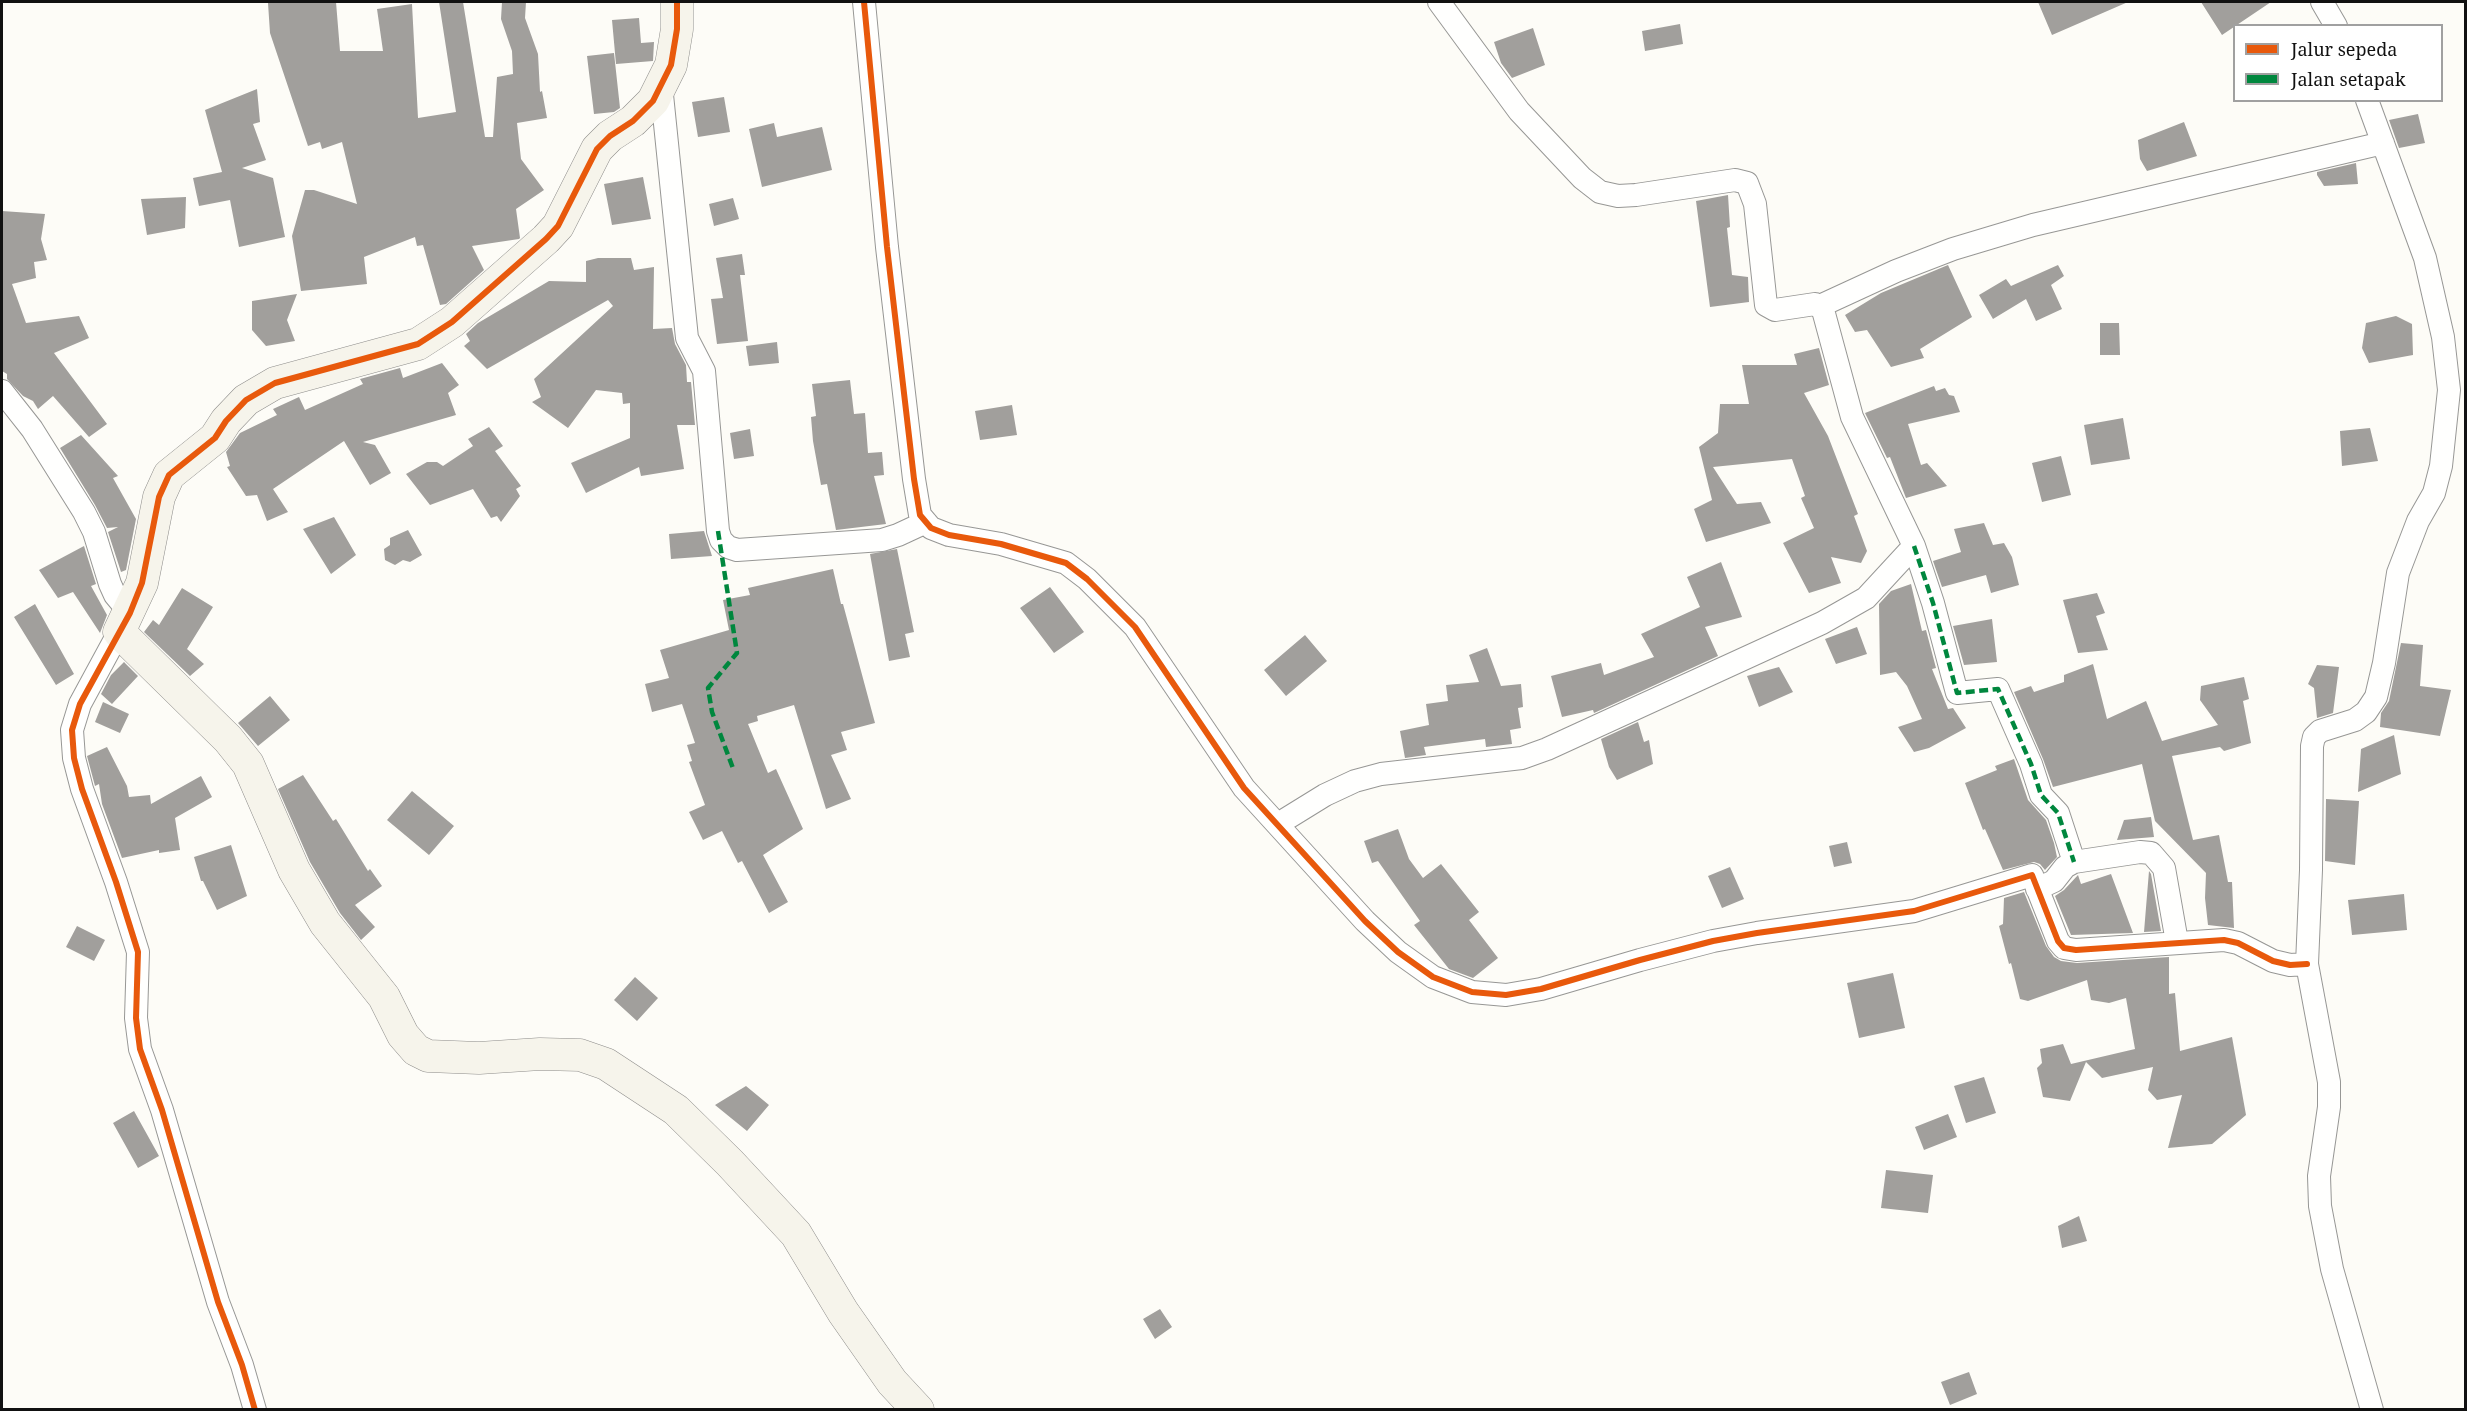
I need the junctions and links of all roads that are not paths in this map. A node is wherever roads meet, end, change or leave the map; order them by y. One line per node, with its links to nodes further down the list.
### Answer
1 (677, 2): 6 (street)
2 (864, 2): 11 (street)
3 (1439, 2): 9 (street)
4 (2322, 2): 5 (street)
5 (2335, 24)
6 (661, 85): 11 (street); 13 (street)
7 (2368, 102): 8 (street)
8 (2382, 143): 9 (street); 18 (street)
9 (1820, 306): 12 (street)
10 (2, 391): 13 (street)
11 (926, 522): 14 (street)
12 (1914, 546): 14 (street); 15 (street)
13 (124, 623): 19 (street); 20 (street)
14 (1278, 824): 16 (street)
15 (2074, 862): 16 (street); 17 (street)
16 (2037, 889): 17 (street)
17 (2177, 942): 18 (street)
18 (2307, 964): 21 (street)
19 (255, 1410)
20 (918, 1410)
21 (2372, 1410)

